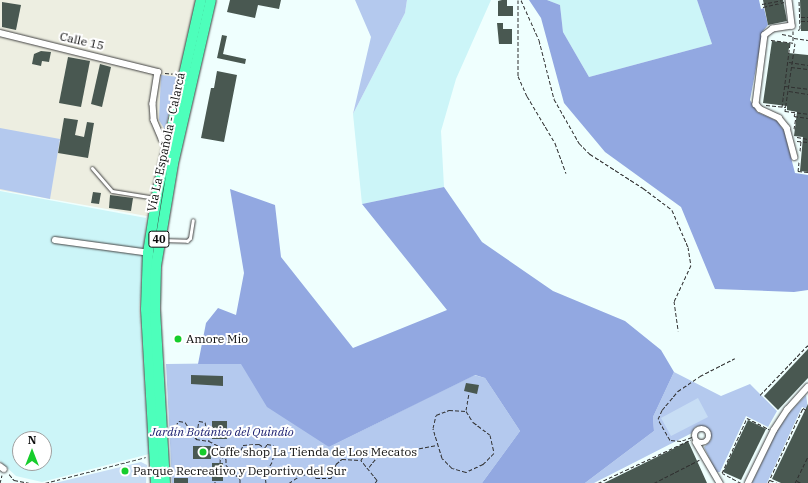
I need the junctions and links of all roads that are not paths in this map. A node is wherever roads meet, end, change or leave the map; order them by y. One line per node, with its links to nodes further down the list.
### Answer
1 (201, 0): 5 (highway, Vía La Española - Calarcá / 40)
2 (210, 0): 5 (highway, Vía La Española - Calarcá / 40)
3 (789, 0): 6 (street)
4 (0, 33): 5 (street, Calle 15)
5 (173, 144): 8 (highway, Vía La Española - Calarcá / 40); 10 (highway, Vía La Española - Calarcá / 40)
6 (795, 157)
7 (92, 168): 8 (lane)
8 (157, 199): 10 (highway, Vía La Española - Calarcá / 40)
9 (193, 220): 10 (lane)
10 (155, 239): 12 (highway, Vía La Española - Calarcá / 40)
11 (55, 240): 12 (street)
12 (152, 253): 15 (highway, Vía La Española - Calarcá / 40); 16 (highway, Vía La Española - Calarcá / 40)
13 (808, 387): 18 (street)
14 (698, 443): 17 (street)
15 (156, 483)
16 (165, 483)
17 (720, 483)
18 (748, 483)

